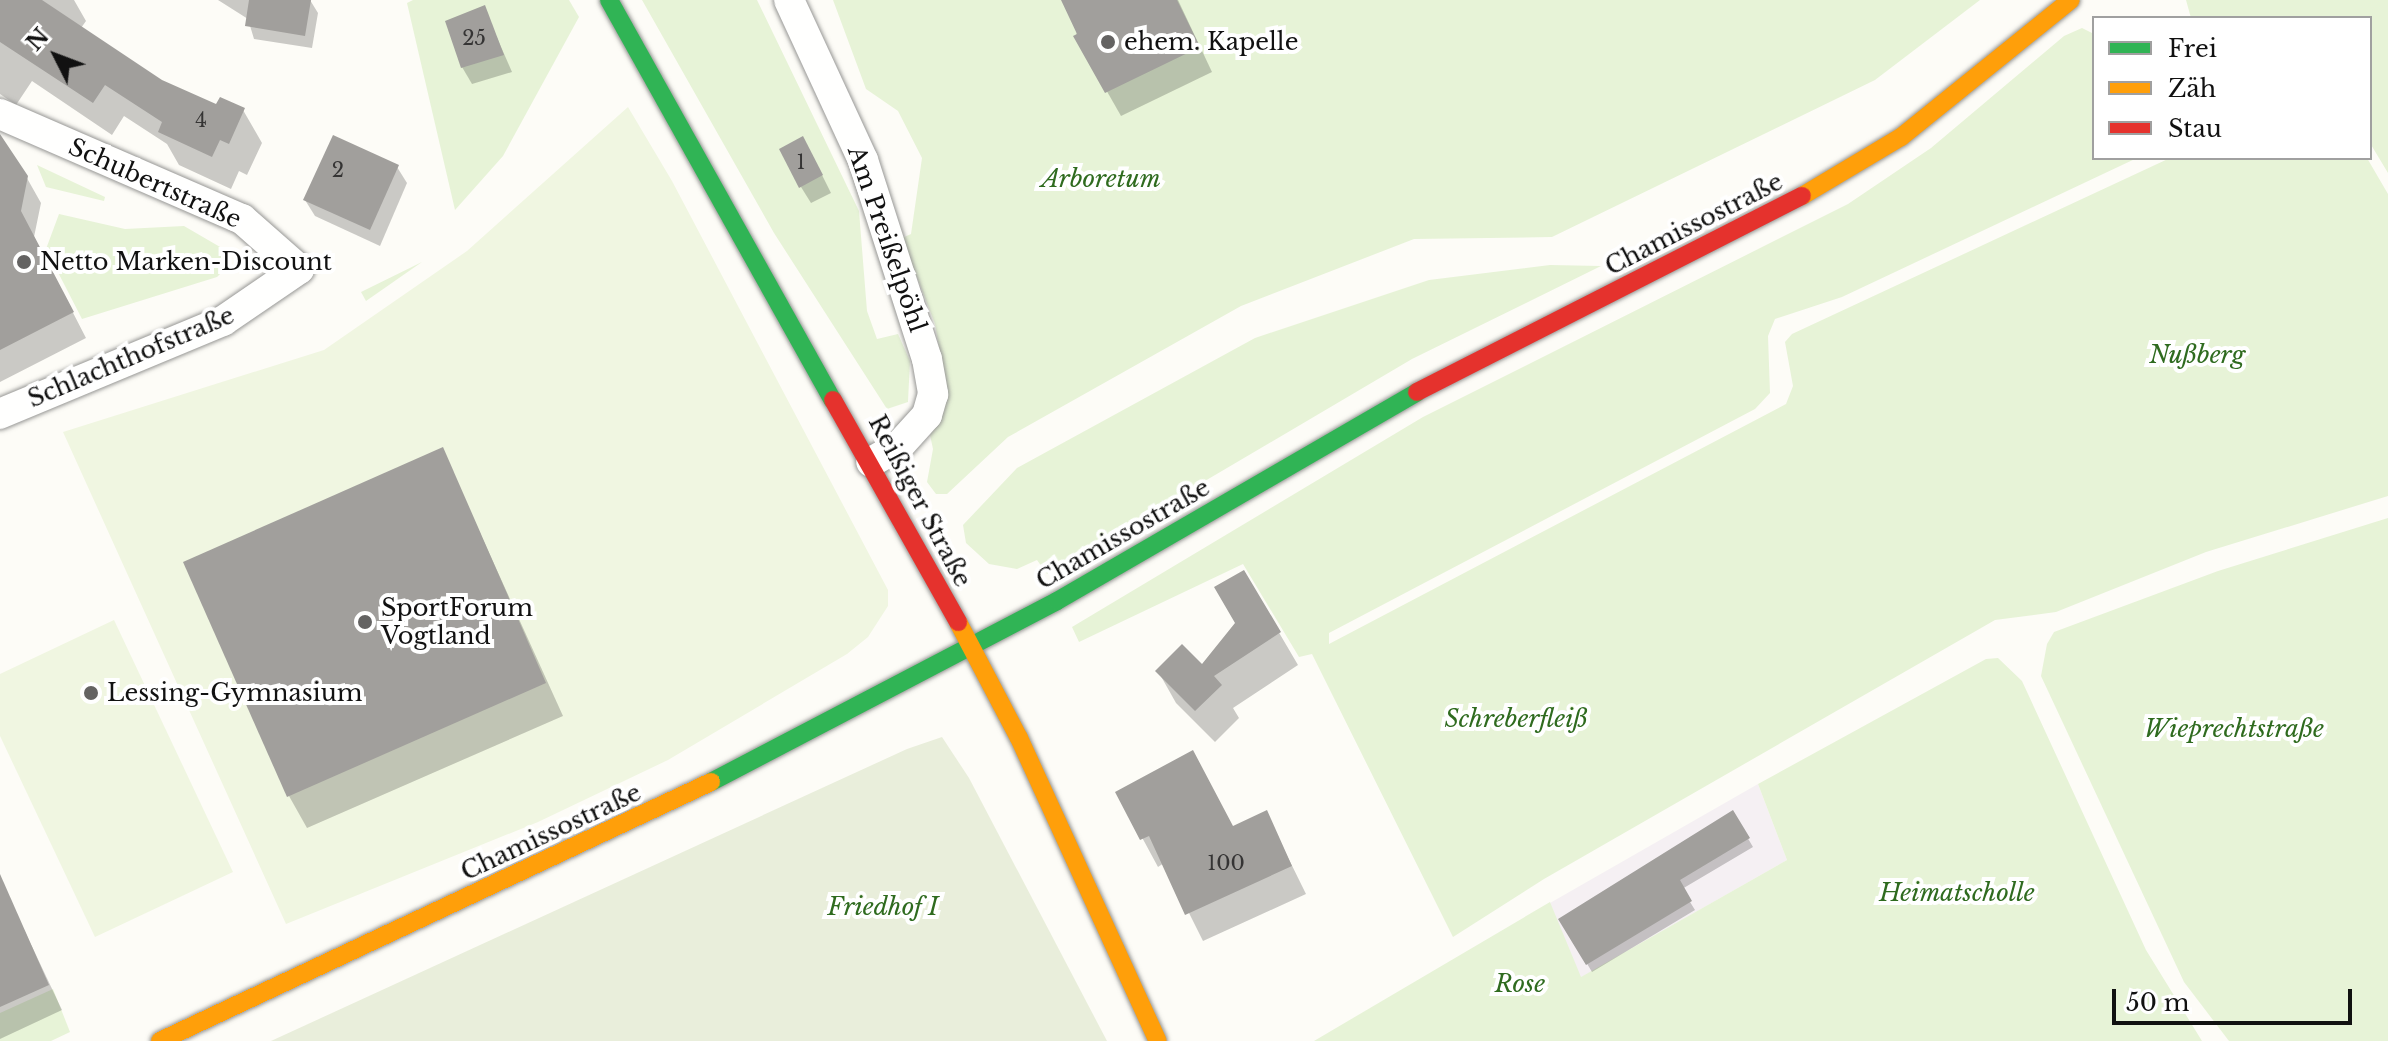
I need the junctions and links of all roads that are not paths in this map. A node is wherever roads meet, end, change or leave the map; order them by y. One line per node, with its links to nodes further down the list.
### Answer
1 (609, 0): 7 (street, Reißiger Straße)
2 (789, 0): 7 (street, Am Preißelpöhl)
3 (2071, 0): 8 (street, Chamissostraße)
4 (0, 114): 5 (street, Schubertstraße)
5 (299, 269): 6 (street, Schlachthofstraße)
6 (0, 414)
7 (871, 462): 8 (street, Reißiger Straße)
8 (971, 646): 9 (street, Chamissostraße); 10 (street, Reißiger Straße)
9 (160, 1041)
10 (1158, 1041)

